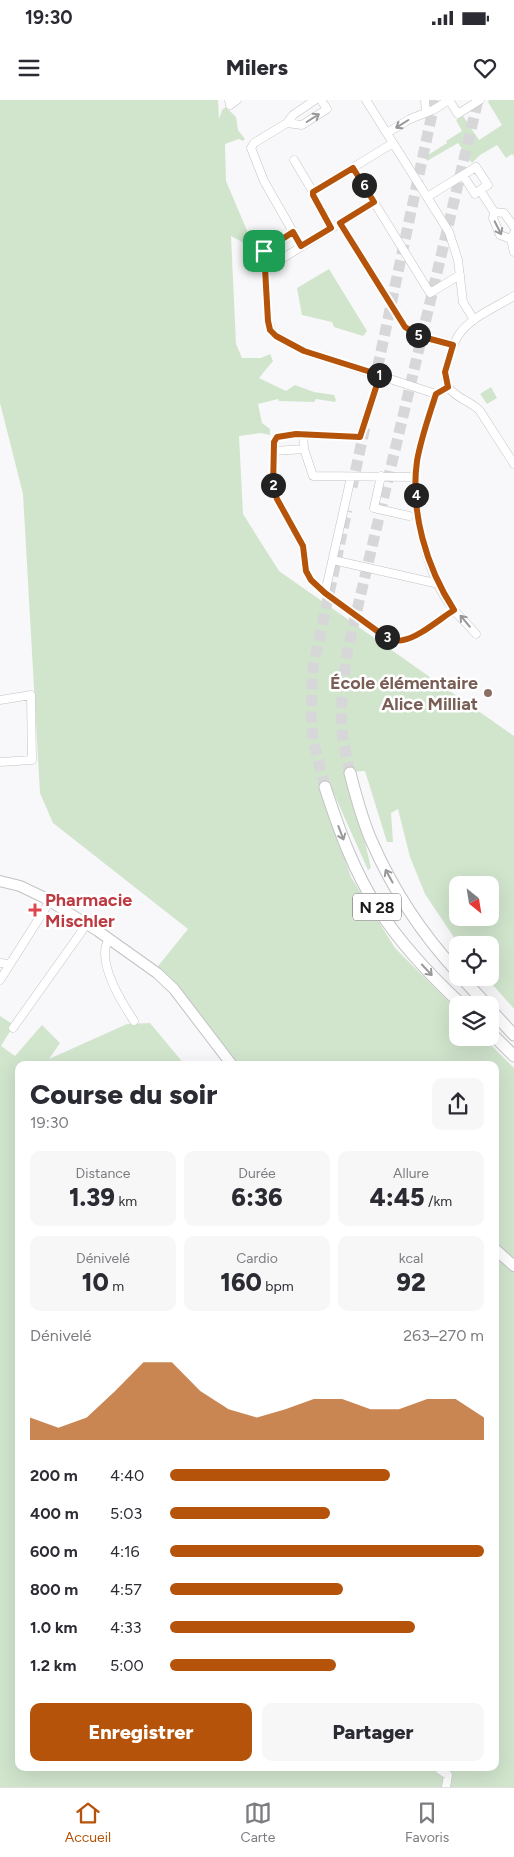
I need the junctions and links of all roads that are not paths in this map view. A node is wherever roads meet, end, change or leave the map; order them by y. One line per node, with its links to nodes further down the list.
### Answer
1 (229, 100): 2 (street)
2 (237, 100)
3 (314, 100): 10 (street)
4 (321, 100): 10 (street, one-way to 4)
5 (366, 100): 11 (street)
6 (425, 100): 9 (street)
7 (449, 100): 8 (street); 9 (street)
8 (480, 100)
9 (426, 112): 11 (street, one-way to 11)
10 (288, 123): 24 (street)
11 (387, 133): 12 (street)
12 (393, 143): 14 (street); 18 (street)
13 (294, 160): 17 (street)
14 (353, 168): 17 (street); 19 (street)
15 (463, 175): 16 (street); 16 (street); 18 (street)
16 (480, 190): 20 (street)
17 (313, 192): 23 (street)
18 (427, 197): 29 (street)
19 (374, 202): 21 (street); 29 (street)
20 (494, 212): 22 (street); 25 (street, one-way to 25)
21 (340, 223): 23 (street); 32 (street)
22 (514, 227)
23 (331, 228): 26 (street)
24 (293, 232): 26 (street); 28 (street)
25 (512, 236): 27 (street)
26 (301, 246): 28 (street)
27 (514, 252)
28 (265, 269): 33 (street)
29 (460, 274): 31 (street)
30 (514, 296): 31 (street)
31 (474, 320): 32 (street)
32 (453, 345): 34 (street)
33 (380, 375): 35 (street); 36 (street)
34 (448, 387): 35 (street); 39 (street)
35 (436, 394): 41 (street)
36 (303, 435): 37 (street); 38 (street)
37 (304, 449): 38 (street); 42 (street)
38 (274, 451): 46 (street)
39 (514, 464)
40 (381, 476): 41 (street); 42 (street); 43 (street)
41 (415, 477): 45 (street)
42 (351, 478): 44 (street)
43 (409, 516)
44 (332, 560): 45 (street); 46 (street)
45 (439, 584): 47 (street)
46 (325, 593): 47 (street)
47 (454, 610): 48 (street, one-way to 47)
48 (476, 634)
49 (0, 700): 50 (street)
50 (0, 762)
51 (350, 773): 57 (highway, N 28, one-way to 51)
52 (325, 787): 62 (highway, N 28, one-way to 62)
53 (0, 881): 54 (main road)
54 (50, 902): 55 (main road); 59 (street)
55 (87, 924): 56 (main road); 66 (street)
56 (109, 939): 65 (street); 70 (main road)
57 (449, 962)
58 (0, 963): 59 (street)
59 (10, 964): 60 (street)
60 (0, 980)
61 (469, 986): 63 (highway)
62 (453, 996)
63 (479, 996)
64 (499, 1019): 67 (highway)
65 (134, 1021)
66 (13, 1028)
67 (514, 1035)
68 (499, 1041): 69 (highway)
69 (514, 1056)
70 (229, 1061)
71 (499, 1253): 73 (main road)
72 (499, 1253): 74 (main road)
73 (514, 1261)
74 (514, 1266)
75 (442, 1771): 76 (street)
76 (446, 1787)

